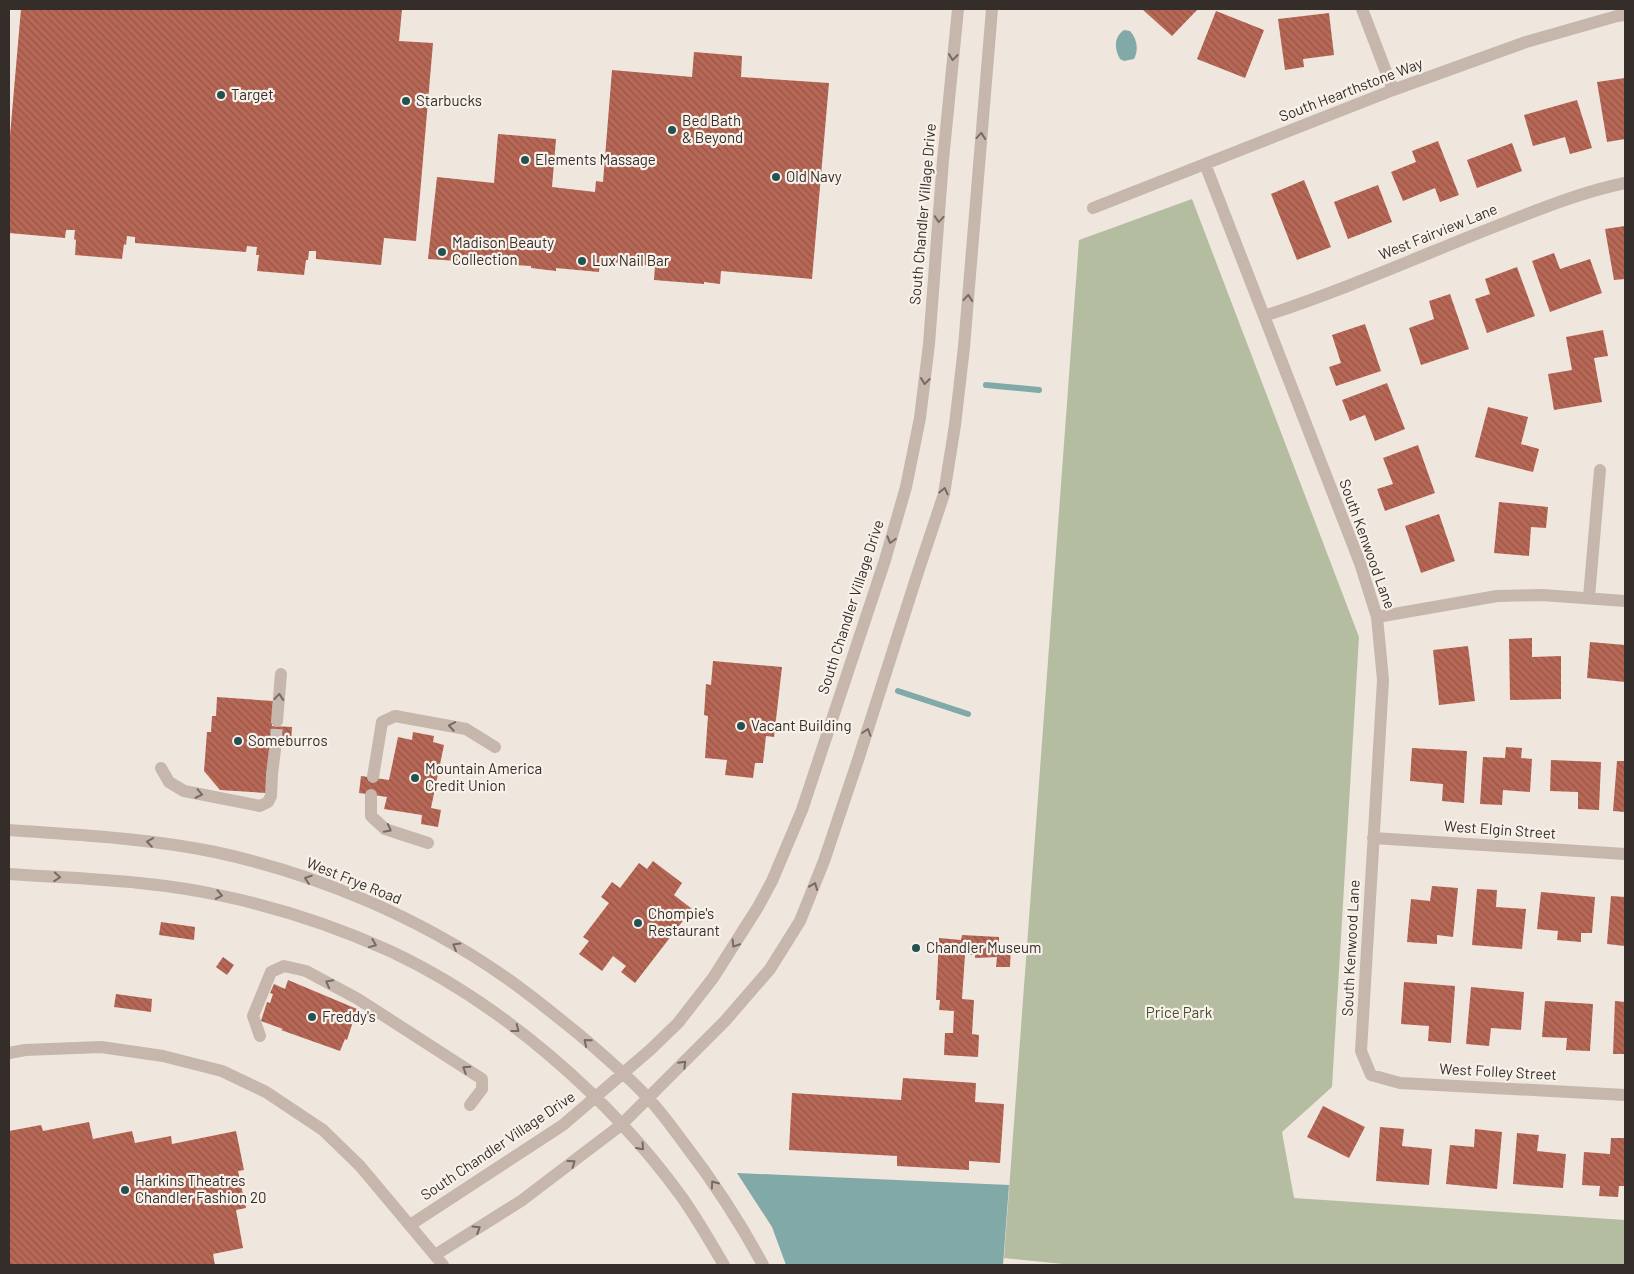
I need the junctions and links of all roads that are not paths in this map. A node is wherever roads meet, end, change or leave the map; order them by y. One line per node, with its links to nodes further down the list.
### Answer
1 (958, 9): 28 (street, South Chandler Village Drive, one-way to 28)
2 (992, 9): 32 (street, one-way to 2)
3 (1362, 9): 5 (street)
4 (1625, 15): 5 (street, South Hearthstone Way)
5 (1394, 90): 6 (street, South Hearthstone Way)
6 (1206, 164): 8 (street, South Hearthstone Way); 9 (street, South Kenwood Lane)
7 (1625, 183): 9 (street, West Fairview Lane)
8 (1093, 208)
9 (1264, 316): 13 (street, South Kenwood Lane)
10 (1600, 470): 11 (street)
11 (1589, 598): 12 (street); 13 (street)
12 (1625, 601)
13 (1377, 617): 22 (street, South Kenwood Lane)
14 (281, 674): 15 (street, one-way to 14)
15 (277, 721)
16 (276, 741): 18 (street, one-way to 16)
17 (495, 747): 19 (street, one-way to 19)
18 (161, 768)
19 (374, 777)
20 (371, 795): 23 (street, one-way to 23)
21 (9, 830): 28 (street, West Frye Road, one-way to 21)
22 (1373, 838): 24 (street, West Elgin Street); 29 (street, South Kenwood Lane)
23 (428, 843)
24 (1625, 854)
25 (9, 874): 31 (street, one-way to 31)
26 (260, 1036): 33 (street, one-way to 26)
27 (9, 1053): 35 (street)
28 (623, 1075): 31 (street, South Chandler Village Drive); 32 (street, West Frye Road)
29 (1371, 1075): 30 (street, West Folley Street)
30 (1625, 1096)
31 (596, 1098): 34 (street); 35 (street, South Chandler Village Drive)
32 (648, 1098): 34 (street); 38 (street, one-way to 32)
33 (470, 1106)
34 (622, 1125): 36 (street, one-way to 34); 37 (street, one-way to 37)
35 (410, 1225): 36 (street)
36 (439, 1260)
37 (724, 1265)
38 (763, 1265)

